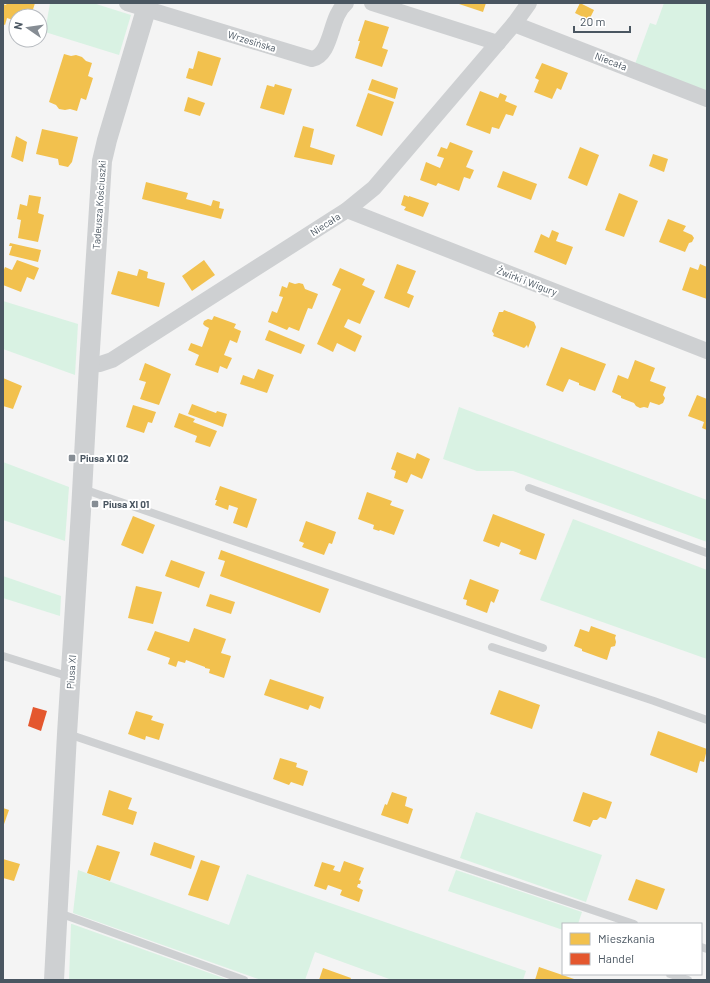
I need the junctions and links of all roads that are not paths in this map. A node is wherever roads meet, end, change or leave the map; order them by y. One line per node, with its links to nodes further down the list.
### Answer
1 (127, 3): 5 (street, Wrzesińska)
2 (346, 3): 5 (street, Wrzesińska)
3 (372, 3): 7 (street)
4 (529, 3): 6 (street, Niecała)
5 (148, 6): 11 (street, Tadeusza Kościuszki)
6 (514, 24): 7 (street, Niecała); 8 (street, Niecała)
7 (498, 43): 9 (street, Niecała)
8 (707, 99)
9 (347, 210): 10 (street, Żwirki i Wigury); 11 (street, Niecała)
10 (707, 351)
11 (88, 365): 12 (street, Piusa XI)
12 (82, 488): 16 (lane); 18 (street, Piusa XI)
13 (528, 488): 14 (lane)
14 (707, 553)
15 (492, 647): 19 (lane)
16 (543, 648)
17 (3, 656): 18 (lane)
18 (71, 678): 20 (street, Piusa XI)
19 (707, 720)
20 (67, 734): 21 (street, Piusa XI); 22 (lane)
21 (58, 913): 24 (street, Piusa XI); 25 (lane)
22 (631, 923)
23 (673, 975): 26 (lane)
24 (54, 980)
25 (244, 980)
26 (688, 980)

